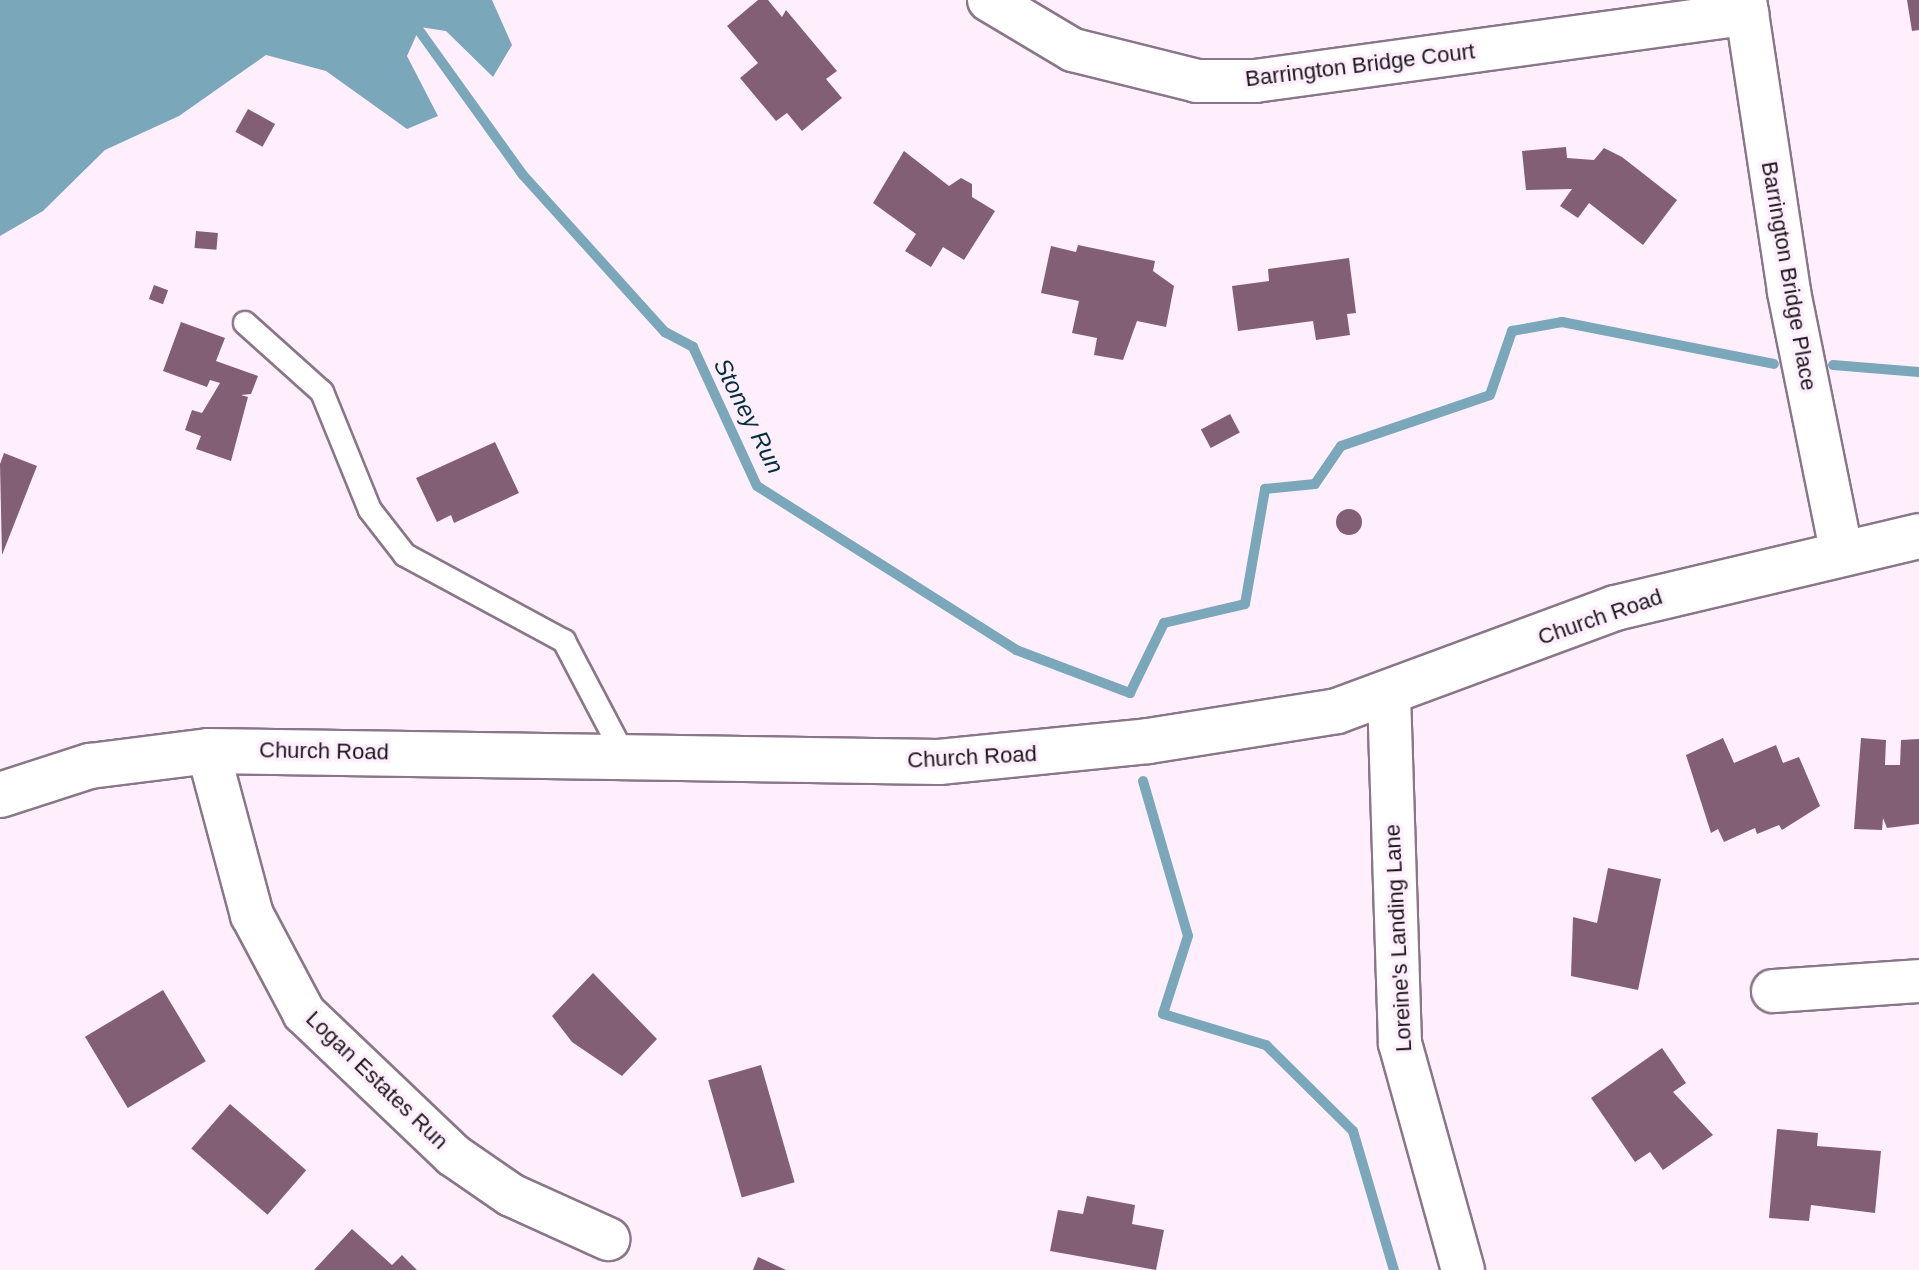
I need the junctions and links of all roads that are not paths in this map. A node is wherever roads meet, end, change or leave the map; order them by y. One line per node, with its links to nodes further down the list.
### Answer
1 (989, 0): 2 (street, Barrington Bridge Court)
2 (1746, 7): 5 (street, Barrington Bridge Place)
3 (245, 323): 8 (lane)
4 (1919, 536): 5 (main road, Church Road)
5 (1841, 550): 6 (main road, Church Road)
6 (1389, 694): 8 (main road, Church Road); 13 (street, Loreine's Landing Lane)
7 (208, 751): 8 (main road, Church Road); 9 (main road, Church Road); 12 (street, Logan Estates Run)
8 (625, 757)
9 (0, 795)
10 (1919, 981): 11 (street)
11 (1773, 991)
12 (608, 1239)
13 (1463, 1270)

